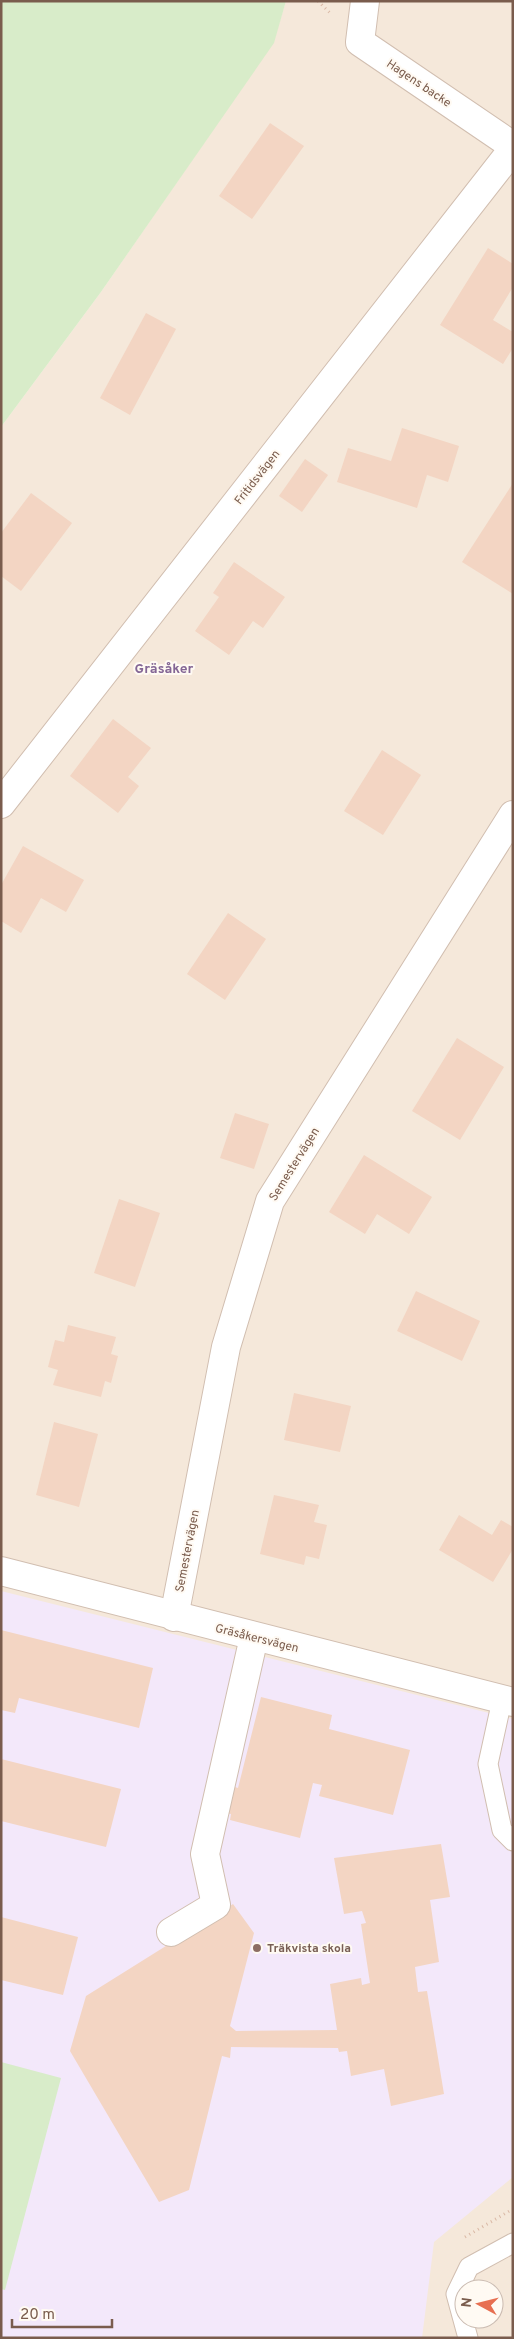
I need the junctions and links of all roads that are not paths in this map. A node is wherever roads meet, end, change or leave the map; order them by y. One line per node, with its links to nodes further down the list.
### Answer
1 (365, 1): 2 (street, Hagens backe)
2 (513, 148): 3 (street, Fritidsvägen)
3 (1, 804)
4 (513, 815): 6 (street, Semestervägen)
5 (1, 1571): 6 (street, Gräsåkersvägen)
6 (174, 1617): 7 (street, Gräsåkersvägen)
7 (254, 1637): 8 (street, Gräsåkersvägen); 10 (street)
8 (508, 1701): 9 (lane)
9 (513, 1841)
10 (171, 1932)
11 (513, 2242): 12 (lane)
12 (468, 2338)

